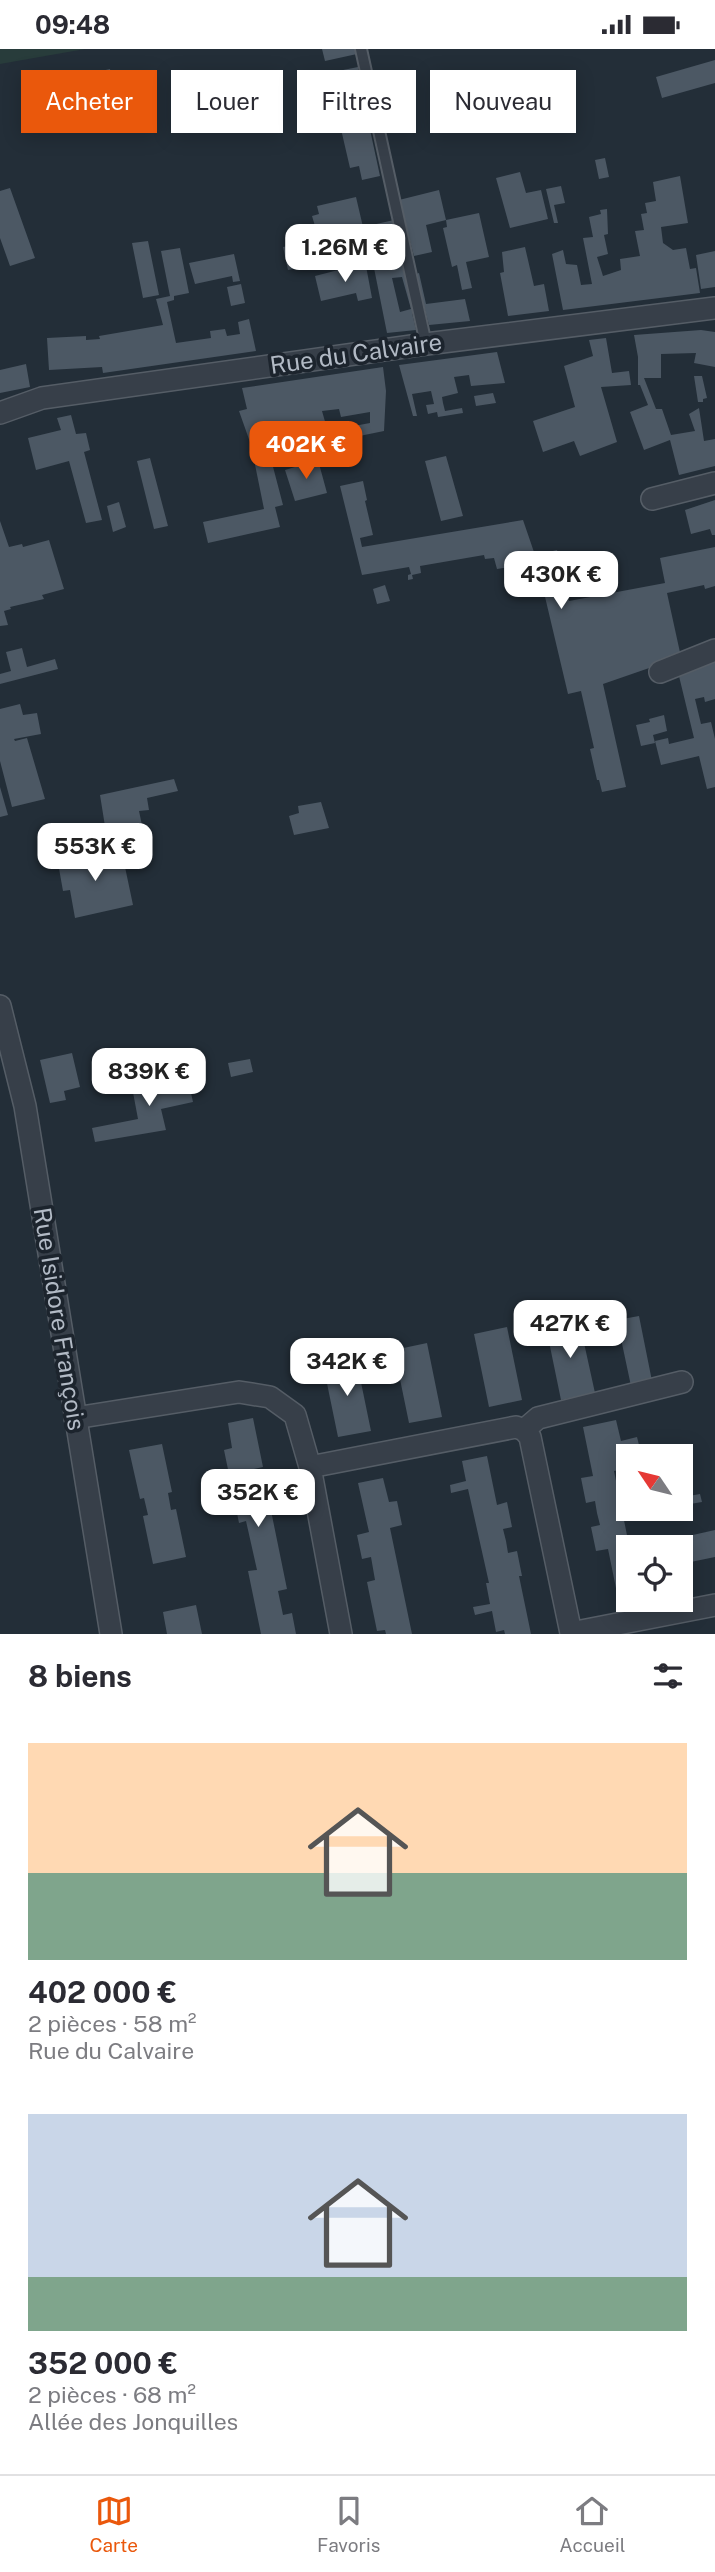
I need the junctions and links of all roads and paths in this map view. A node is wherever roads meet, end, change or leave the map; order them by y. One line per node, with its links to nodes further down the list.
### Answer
1 (361, 49): 3 (lane)
2 (715, 308): 3 (street, Rue du Calvaire)
3 (426, 344): 4 (street, Rue du Calvaire)
4 (0, 413)
5 (715, 483): 6 (street)
6 (652, 499)
7 (715, 650): 8 (street)
8 (660, 672)
9 (0, 1006): 11 (street, Rue Isidore François)
10 (682, 1382): 12 (street)
11 (75, 1418): 13 (street); 16 (street, Rue Isidore François)
12 (524, 1430): 13 (street); 15 (street)
13 (310, 1467): 17 (street)
14 (715, 1605): 15 (street)
15 (571, 1633)
16 (111, 1634)
17 (341, 1634)

